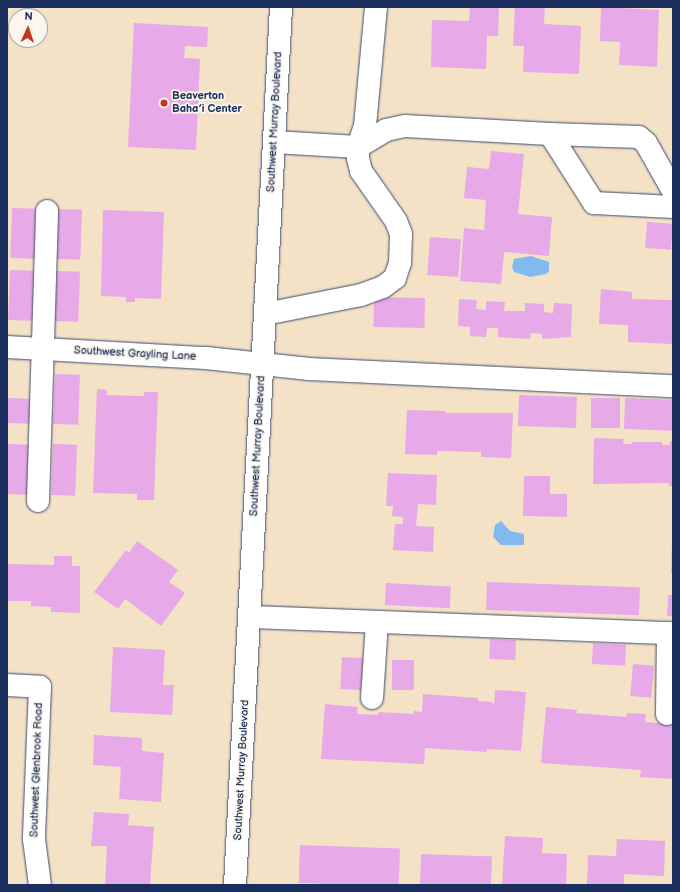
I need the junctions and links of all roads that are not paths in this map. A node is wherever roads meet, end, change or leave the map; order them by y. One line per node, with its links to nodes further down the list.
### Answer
1 (281, 7): 4 (main road, Southwest Murray Boulevard)
2 (376, 7): 5 (main road)
3 (550, 134): 5 (main road); 6 (main road); 7 (main road)
4 (274, 142): 5 (main road); 9 (main road, Southwest Murray Boulevard)
5 (358, 147): 9 (main road)
6 (673, 191)
7 (673, 207)
8 (47, 211): 11 (main road)
9 (265, 314): 12 (main road, Southwest Murray Boulevard)
10 (7, 347): 11 (main road, Southwest Grayling Lane)
11 (42, 349): 12 (main road, Southwest Grayling Lane); 14 (main road)
12 (262, 364): 13 (main road, Southwest Grayling Lane); 15 (main road, Southwest Murray Boulevard)
13 (673, 386)
14 (38, 501)
15 (250, 617): 16 (main road); 22 (main road, Southwest Murray Boulevard)
16 (377, 622): 17 (main road); 19 (main road)
17 (671, 633): 20 (main road)
18 (7, 685): 21 (main road, Southwest Glenbrook Road)
19 (372, 698)
20 (667, 714)
21 (40, 885)
22 (235, 885)

